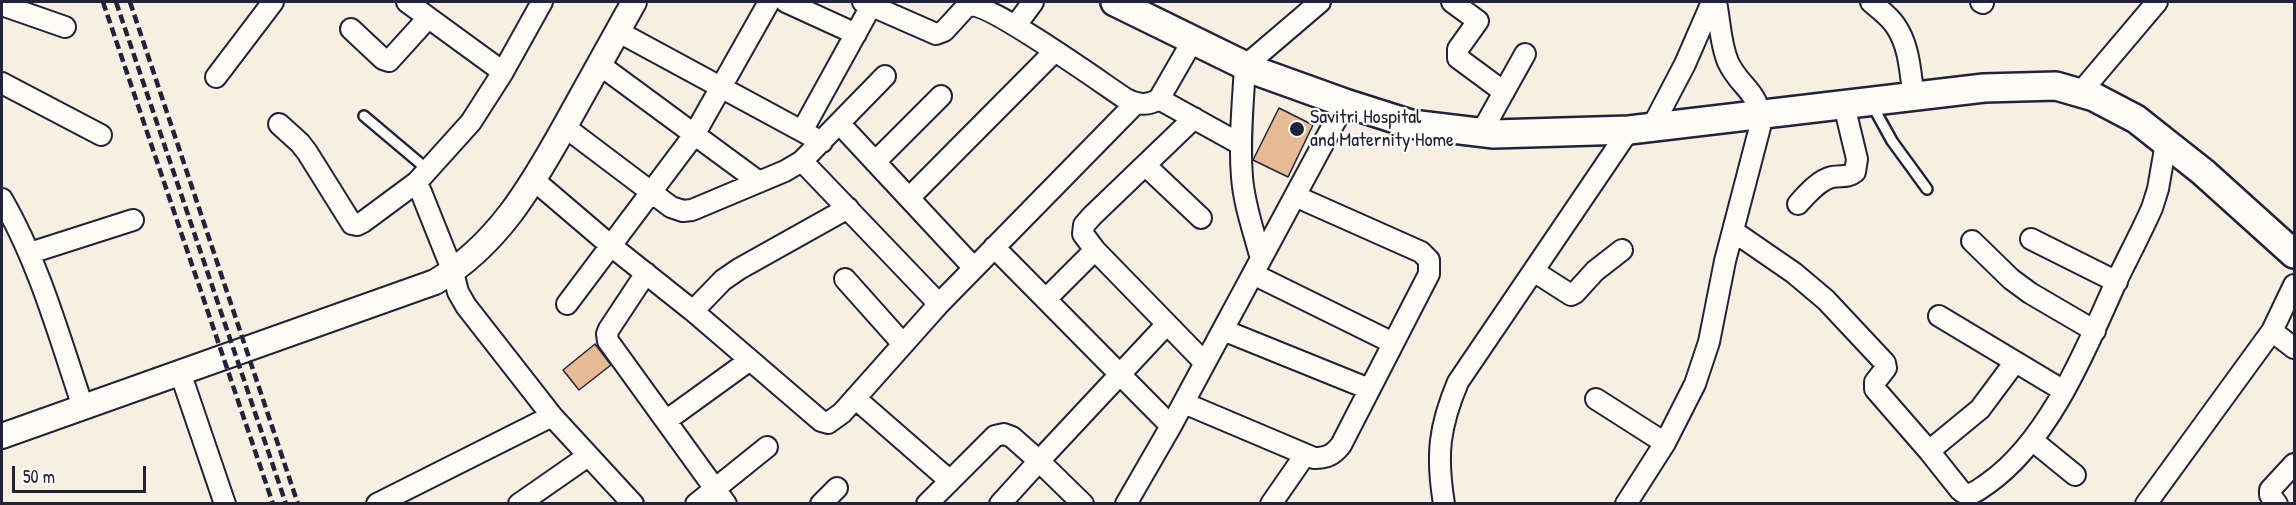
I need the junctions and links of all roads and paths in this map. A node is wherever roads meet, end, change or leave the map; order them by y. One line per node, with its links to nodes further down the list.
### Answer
1 (273, 2): 28 (street)
2 (541, 2): 27 (street)
3 (633, 2): 20 (street)
4 (769, 2): 31 (street)
5 (786, 2): 21 (street)
6 (1033, 2): 17 (street)
7 (1115, 2): 22 (main road)
8 (1320, 2): 26 (street)
9 (1452, 2): 32 (street)
10 (1712, 2): 46 (street)
11 (1716, 2): 41 (street)
12 (1871, 2): 35 (street)
13 (2157, 2): 33 (street)
14 (867, 4): 17 (street); 21 (street)
15 (2, 5): 18 (street)
16 (421, 8): 19 (street); 27 (street)
17 (1016, 25): 23 (street)
18 (65, 27)
19 (351, 29)
20 (617, 31): 25 (street); 31 (street)
21 (856, 34): 47 (street)
22 (1193, 40): 26 (main road); 36 (street)
23 (1055, 51): 39 (street); 63 (street)
24 (1525, 54): 32 (street)
25 (600, 65): 45 (street); 50 (street)
26 (1245, 66): 37 (main road); 53 (street)
27 (503, 72): 57 (street)
28 (216, 76)
29 (885, 76): 43 (street)
30 (2, 83): 49 (street)
31 (721, 89): 47 (street); 50 (street)
32 (1504, 92): 48 (street)
33 (2080, 93): 35 (main road); 52 (main road)
34 (941, 96): 55 (street)
35 (1914, 98): 38 (main road)
36 (1159, 99): 39 (street); 42 (street)
37 (1345, 103): 48 (main road); 62 (street)
38 (1857, 103): 41 (main road); 60 (lane); 65 (street)
39 (1135, 104): 73 (street)
40 (364, 116): 57 (lane)
41 (1760, 116): 46 (main road); 69 (street)
42 (1194, 118): 53 (street); 56 (street)
43 (839, 123): 51 (street); 55 (street)
44 (279, 124): 57 (street)
45 (565, 127): 58 (street); 61 (street)
46 (1640, 128): 48 (main road); 81 (street)
47 (802, 131): 51 (street)
48 (1481, 133)
49 (101, 135)
50 (694, 135): 59 (street); 61 (street)
51 (822, 142): 54 (street)
52 (2166, 143): 77 (main road); 84 (street)
53 (1240, 144): 78 (street)
54 (802, 161): 59 (street); 66 (street)
55 (875, 162): 63 (street)
56 (1145, 165): 67 (street); 74 (street)
57 (423, 176): 80 (street)
58 (535, 181): 72 (street); 80 (street)
59 (759, 182): 61 (street)
60 (1927, 189)
61 (651, 192): 72 (street)
62 (1295, 196): 78 (street); 95 (street)
63 (909, 198): 79 (street)
64 (2, 199): 76 (street)
65 (1798, 204)
66 (848, 208): 88 (street); 89 (street)
67 (1201, 218)
68 (133, 220): 76 (street)
69 (1733, 231): 114 (street); 116 (street)
70 (2031, 239): 84 (street)
71 (1972, 241): 93 (street)
72 (610, 245): 82 (street); 87 (street)
73 (994, 247): 79 (street); 86 (street)
74 (1095, 250): 86 (street); 91 (street)
75 (1622, 250): 81 (street)
76 (30, 253): 108 (street)
77 (2295, 254)
78 (1257, 266): 92 (street); 95 (street)
79 (974, 268): 88 (street)
80 (453, 272): 101 (street); 109 (street)
81 (1535, 272): 138 (street)
82 (646, 273): 89 (street); 110 (street)
83 (845, 279): 96 (street)
84 (2117, 282): 93 (street)
85 (2295, 285): 94 (street)
86 (1046, 299): 102 (street)
87 (567, 304)
88 (939, 304): 96 (street)
89 (693, 311): 98 (street)
90 (1939, 315): 99 (street)
91 (1167, 324): 100 (street); 102 (street)
92 (1223, 330): 100 (street); 103 (street)
93 (2095, 331): 104 (street)
94 (2272, 331): 97 (street); 140 (street)
95 (1393, 343): 103 (street)
96 (903, 344): 105 (street)
97 (2295, 348)
98 (750, 360): 105 (street); 110 (street)
99 (2015, 362): 104 (street); 116 (street)
100 (1205, 363): 107 (street)
101 (180, 372): 108 (street); 129 (street)
102 (1121, 374): 111 (street); 119 (street)
103 (1369, 389): 117 (street)
104 (2064, 391): 113 (street)
105 (855, 398): 122 (street)
106 (1596, 399): 114 (street)
107 (1184, 404): 111 (street); 117 (street)
108 (83, 407): 112 (street)
109 (552, 416): 118 (street); 124 (street)
110 (667, 420): 125 (street)
111 (1171, 426): 128 (street)
112 (2, 436)
113 (2032, 440): 121 (street); 126 (street)
114 (1665, 443): 139 (street)
115 (766, 447): 125 (street)
116 (1929, 451): 126 (street)
117 (1305, 455): 137 (street)
118 (588, 456): 127 (street); 131 (street)
119 (1039, 461): 122 (street); 135 (street); 136 (street)
120 (2295, 465): 141 (street)
121 (2075, 475)
122 (949, 480): 134 (street)
123 (837, 488): 133 (street)
124 (417, 495): 130 (street)
125 (721, 496): 132 (street)
126 (1968, 499)
127 (621, 500)
128 (1127, 503)
129 (225, 504)
130 (377, 504)
131 (519, 504)
132 (696, 504)
133 (821, 504)
134 (927, 504)
135 (1000, 504)
136 (1083, 504)
137 (1271, 504)
138 (1444, 504)
139 (1626, 504)
140 (2146, 504)
141 (2277, 504)

